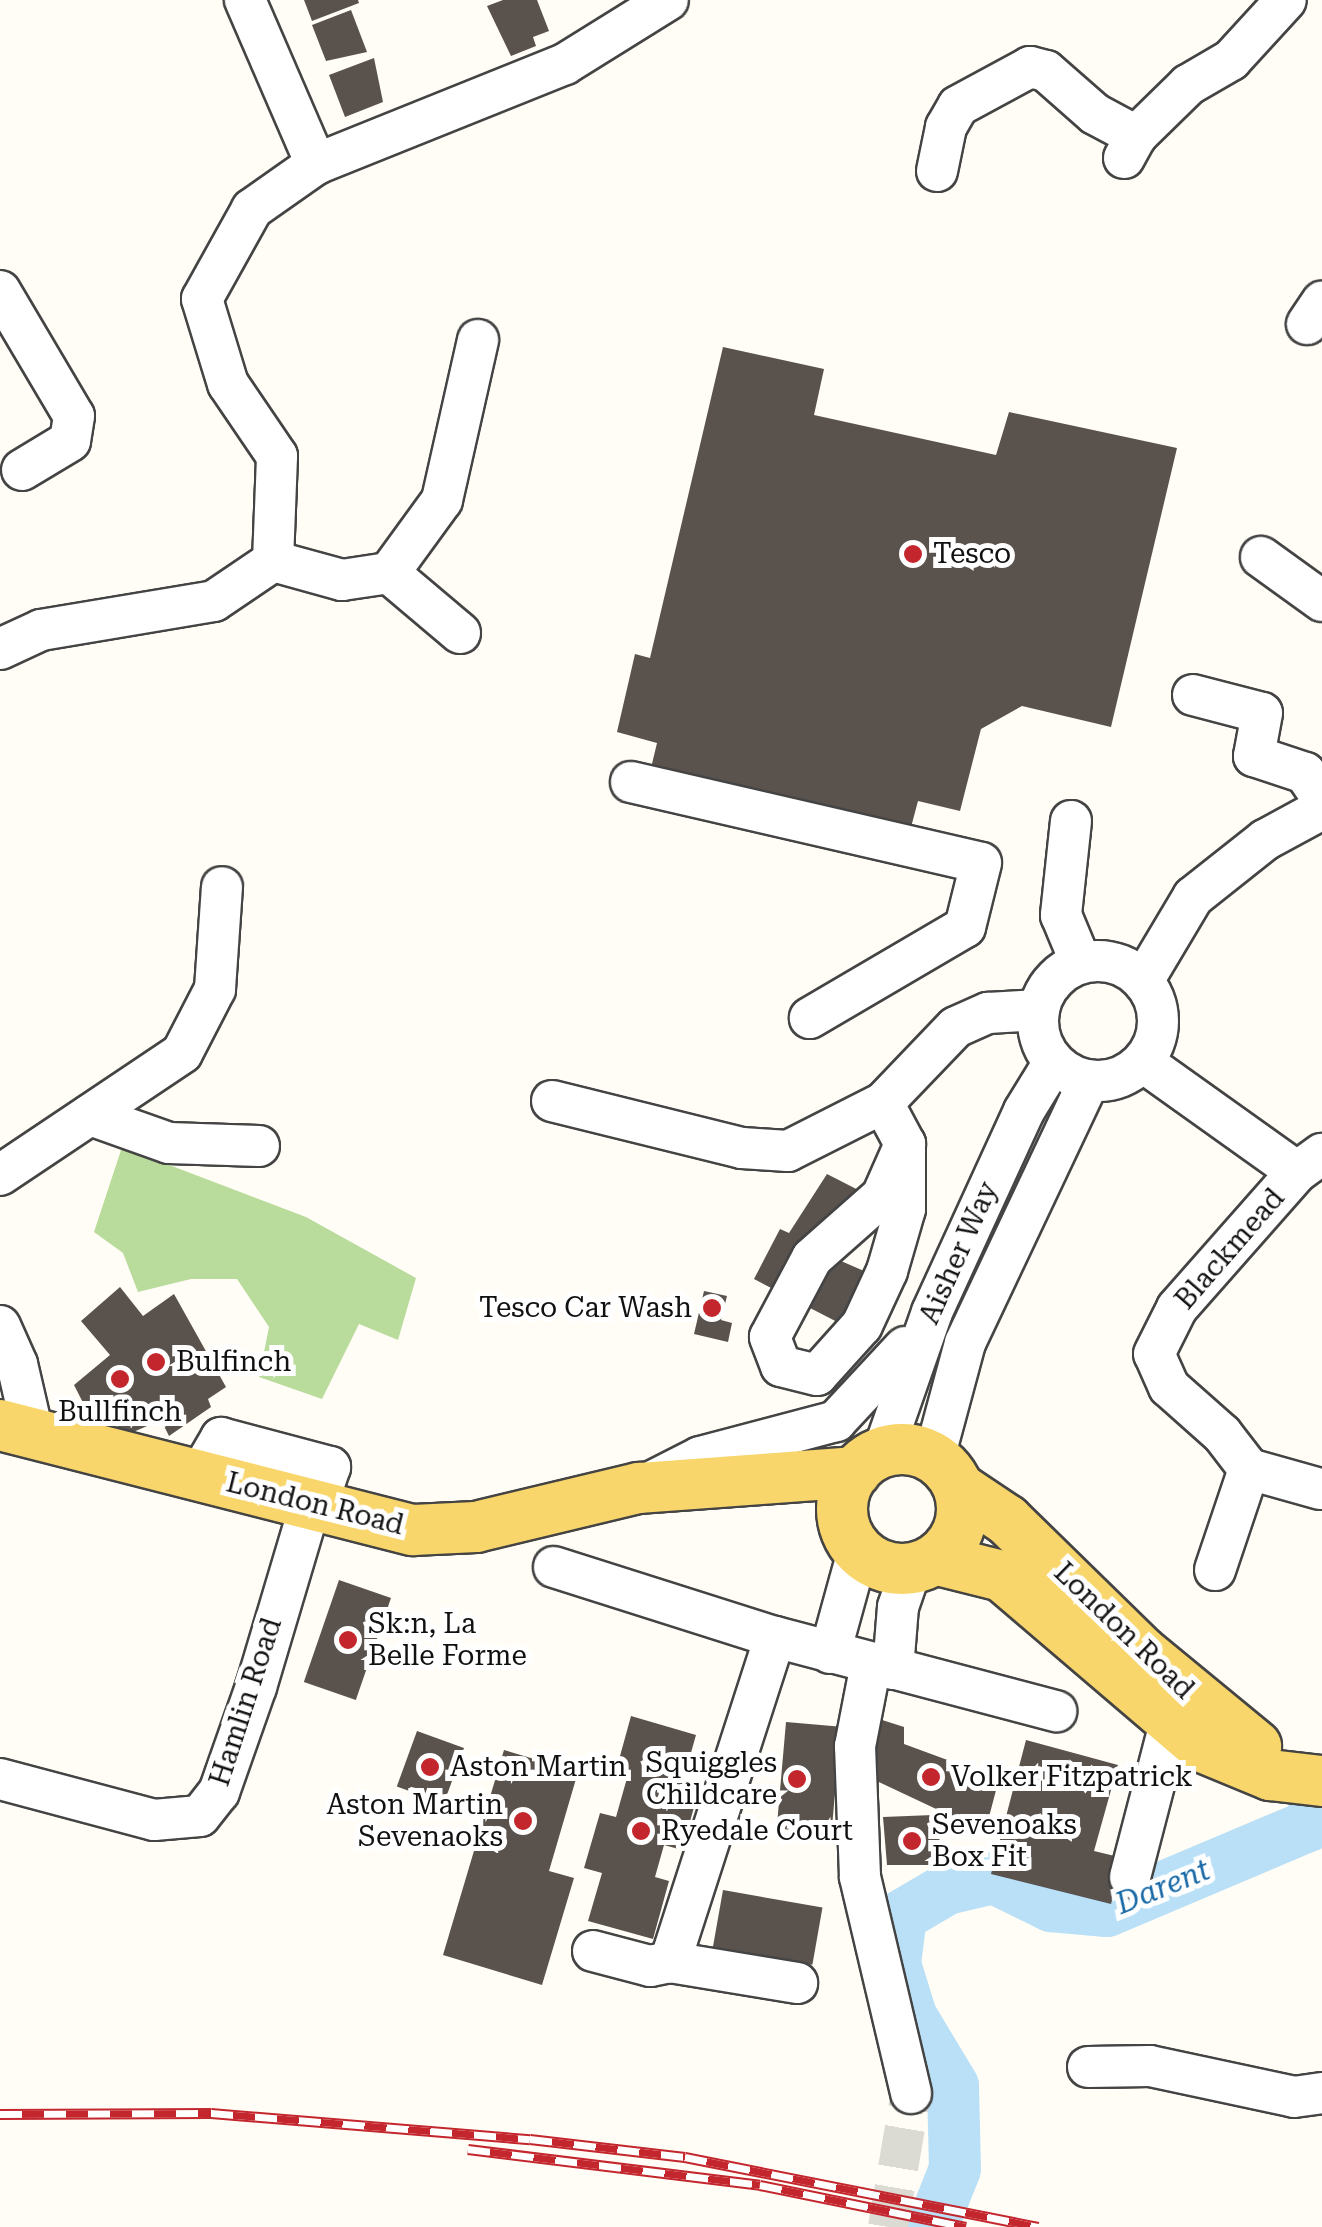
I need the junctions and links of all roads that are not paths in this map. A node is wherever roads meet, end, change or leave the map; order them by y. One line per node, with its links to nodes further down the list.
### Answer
1 (244, 0): 5 (street)
2 (668, 0): 4 (street)
3 (1286, 0): 6 (street)
4 (615, 14): 5 (street)
5 (316, 164): 11 (street)
6 (936, 172)
7 (0, 291): 9 (street)
8 (478, 340): 12 (street)
9 (22, 470)
10 (1261, 557): 13 (street)
11 (273, 560): 12 (street); 15 (street)
12 (389, 573): 14 (street)
13 (1312, 606)
14 (460, 633)
15 (0, 650)
16 (1193, 695): 18 (street)
17 (631, 782): 25 (street)
18 (1322, 798)
19 (1322, 809): 23 (street)
20 (1071, 821): 22 (street)
21 (222, 887): 31 (street)
22 (1081, 964): 23 (street); 24 (street)
23 (1143, 981): 27 (street)
24 (1039, 1010): 26 (street); 30 (street)
25 (810, 1018)
26 (1054, 1062): 28 (street); 36 (street, Aisher Way)
27 (1142, 1062): 28 (street); 34 (street, Blackmead)
28 (1089, 1081): 41 (street, Aisher Way)
29 (552, 1100): 30 (street)
30 (884, 1103): 32 (street)
31 (90, 1115): 33 (street); 35 (street)
32 (905, 1144): 32 (street)
33 (259, 1146)
34 (1310, 1163): 40 (street, Blackmead)
35 (0, 1175)
36 (932, 1312): 39 (street, Aisher Way); 43 (street)
37 (0, 1326): 38 (street)
38 (16, 1427): 45 (main road, London Road)
39 (869, 1462): 41 (main road, London Road); 42 (main road, London Road); 46 (main road)
40 (1249, 1469): 44 (street); 49 (street)
41 (946, 1473): 47 (main road); 53 (main road, London Road)
42 (751, 1482): 43 (main road, London Road); 46 (main road, London Road)
43 (639, 1488): 45 (main road, London Road)
44 (1320, 1489)
45 (314, 1504): 56 (street, Hamlin Road)
46 (851, 1538): 47 (main road, London Road); 51 (street)
47 (924, 1564): 52 (street); 53 (main road, London Road)
48 (554, 1567): 50 (street)
49 (1215, 1570)
50 (775, 1637): 51 (street); 59 (street)
51 (830, 1653): 52 (street)
52 (882, 1666): 54 (street); 62 (street)
53 (1175, 1705): 55 (main road, London Road); 57 (street)
54 (1056, 1711)
55 (1305, 1777)
56 (0, 1778)
57 (1130, 1878)
58 (593, 1951): 59 (street)
59 (670, 1962): 60 (street)
60 (798, 1982)
61 (1088, 2067): 63 (street)
62 (911, 2093)
63 (1322, 2093)

